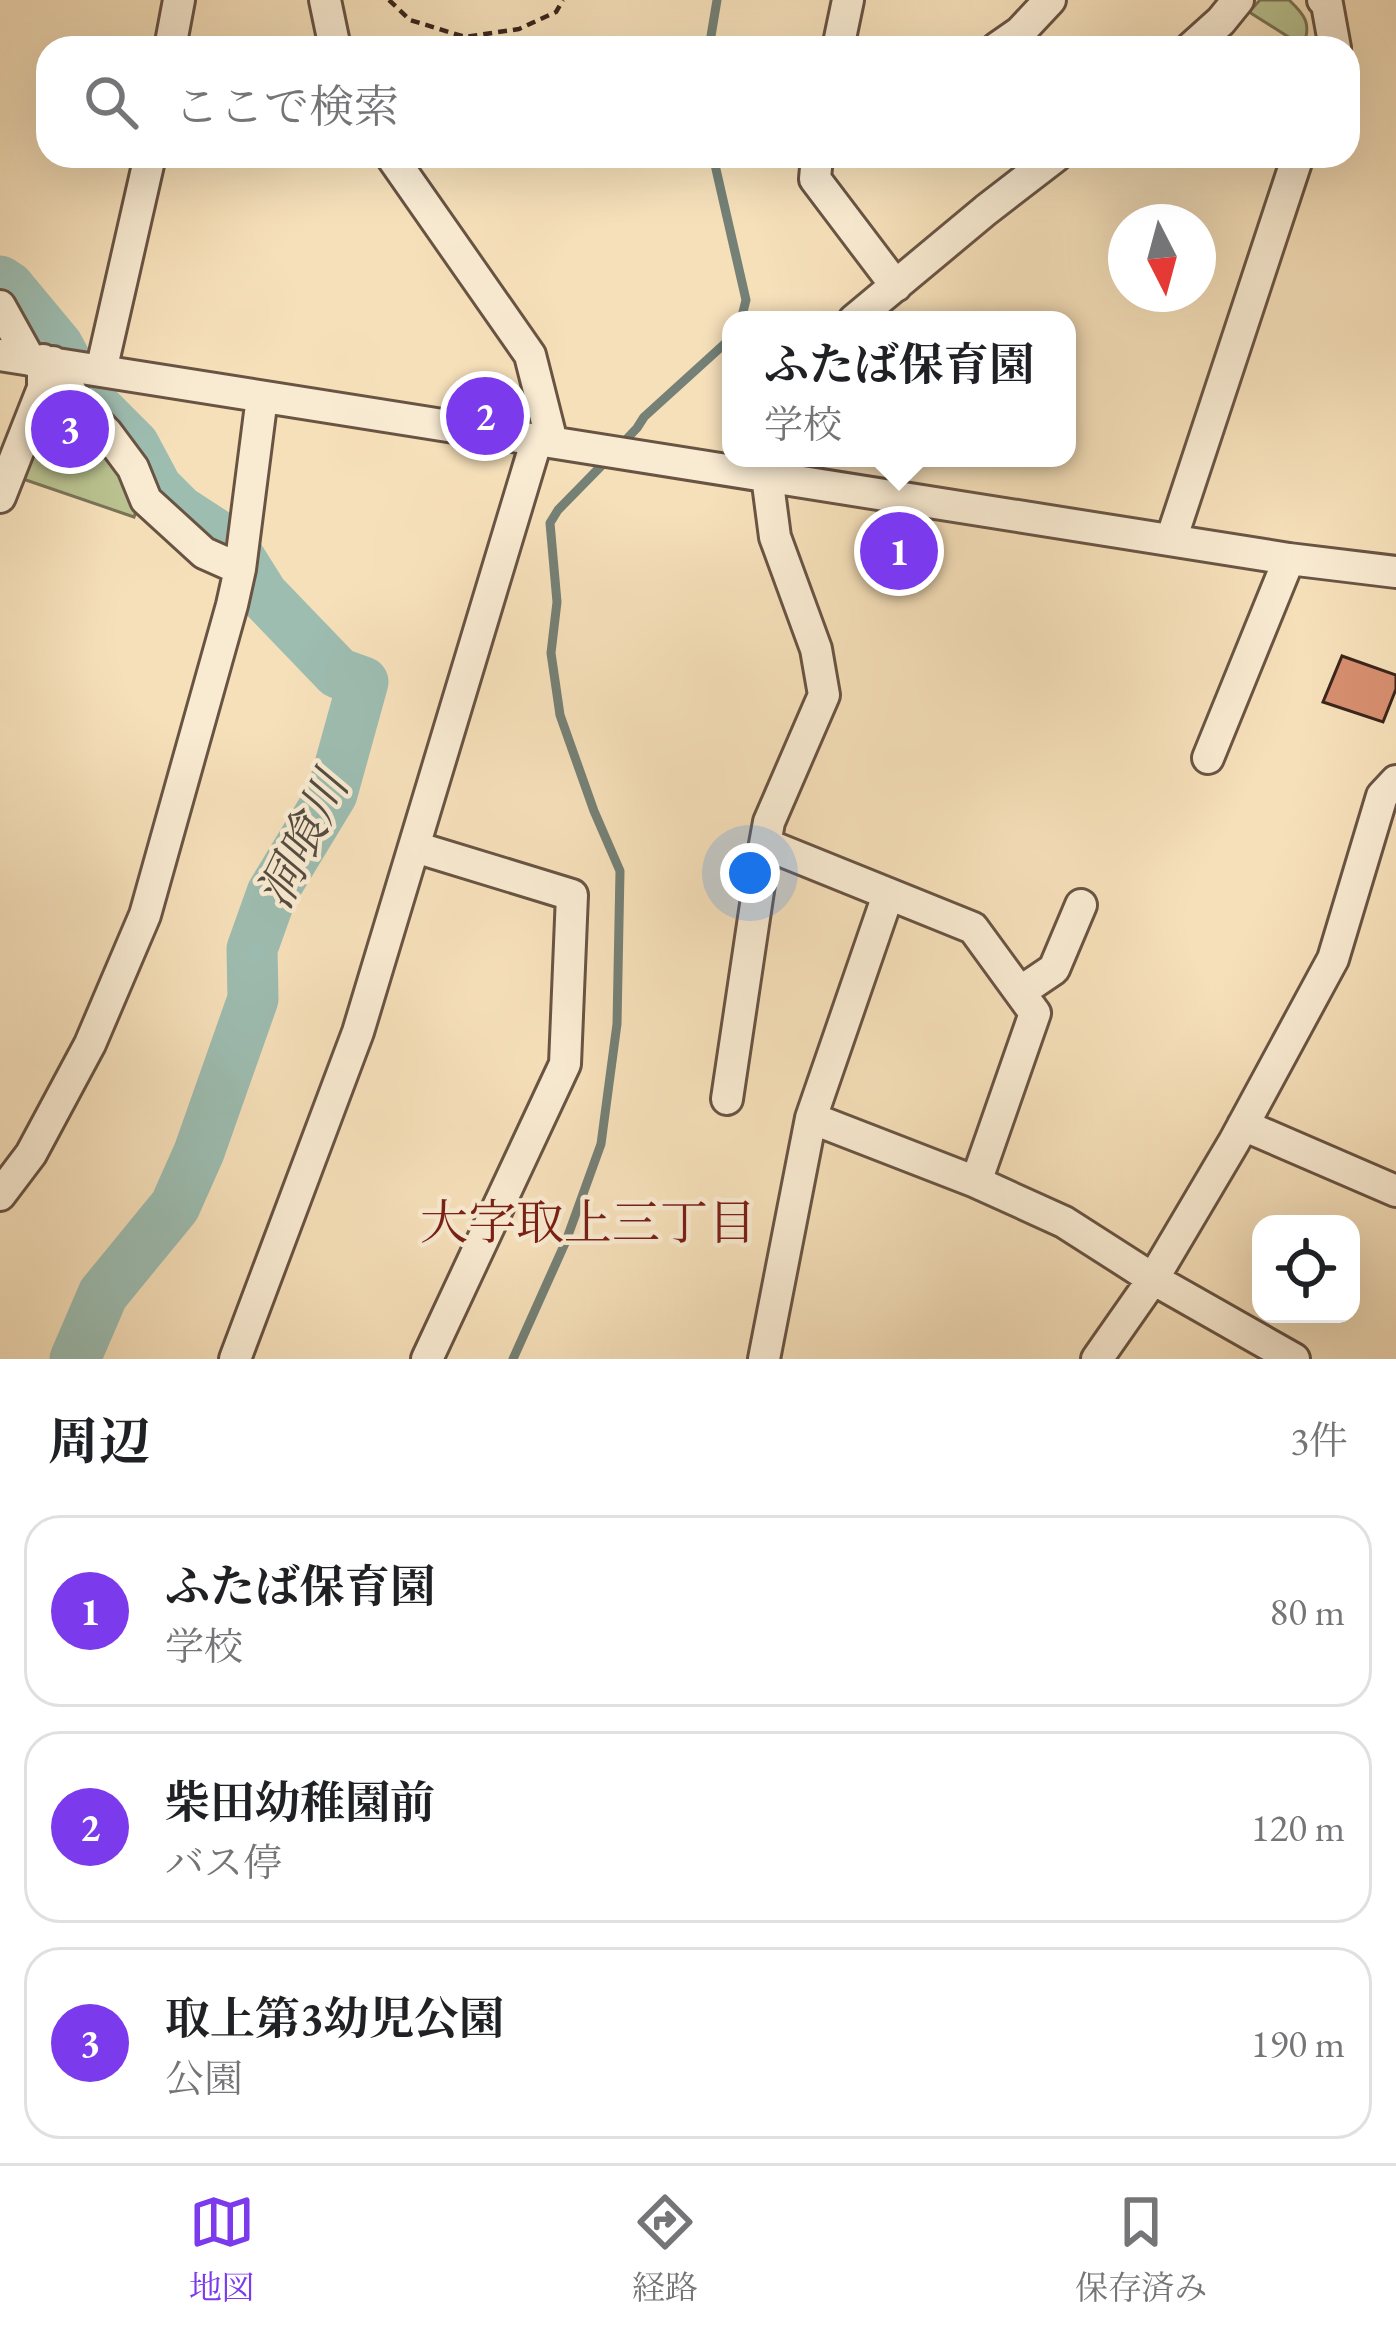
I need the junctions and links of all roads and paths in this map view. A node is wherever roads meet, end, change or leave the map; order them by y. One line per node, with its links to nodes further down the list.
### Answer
1 (179, 0): 9 (street)
2 (325, 0): 10 (street)
3 (389, 0): 11 (path)
4 (563, 0): 12 (path)
5 (848, 0): 13 (street)
6 (1050, 0): 14 (street)
7 (1238, 0): 15 (street)
8 (1323, 0): 16 (street)
9 (172, 36)
10 (332, 36)
11 (462, 36)
12 (472, 36)
13 (840, 36)
14 (1014, 36)
15 (1204, 36)
16 (1333, 36)
17 (147, 168): 26 (street)
18 (399, 168): 28 (street)
19 (816, 168): 22 (street)
20 (1040, 168): 22 (street)
21 (1294, 168): 33 (street)
22 (896, 286): 24 (street)
23 (0, 306): 25 (street)
24 (865, 311)
25 (31, 359): 26 (street); 32 (street); 35 (street)
26 (101, 371): 27 (street)
27 (262, 397): 28 (street); 35 (street)
28 (544, 441): 29 (street); 40 (street)
29 (722, 456)
30 (747, 467): 31 (street)
31 (767, 476): 33 (street); 39 (street)
32 (0, 497)
33 (1171, 540): 34 (street)
34 (1288, 559): 36 (street); 37 (street)
35 (240, 569): 49 (street)
36 (1396, 572)
37 (1208, 758)
38 (1396, 781): 46 (street)
39 (765, 844): 41 (street); 44 (street)
40 (415, 847): 51 (street); 52 (street)
41 (889, 895): 43 (street); 45 (street)
42 (1081, 905): 43 (street)
43 (1020, 992): 47 (street)
44 (728, 1100)
45 (811, 1118): 47 (street); 53 (street)
46 (1244, 1125): 48 (street); 50 (street)
47 (976, 1182): 50 (street)
48 (1396, 1191)
49 (0, 1195)
50 (1153, 1279): 54 (street); 55 (street)
51 (235, 1359)
52 (428, 1359)
53 (764, 1359)
54 (1097, 1359)
55 (1294, 1359)

